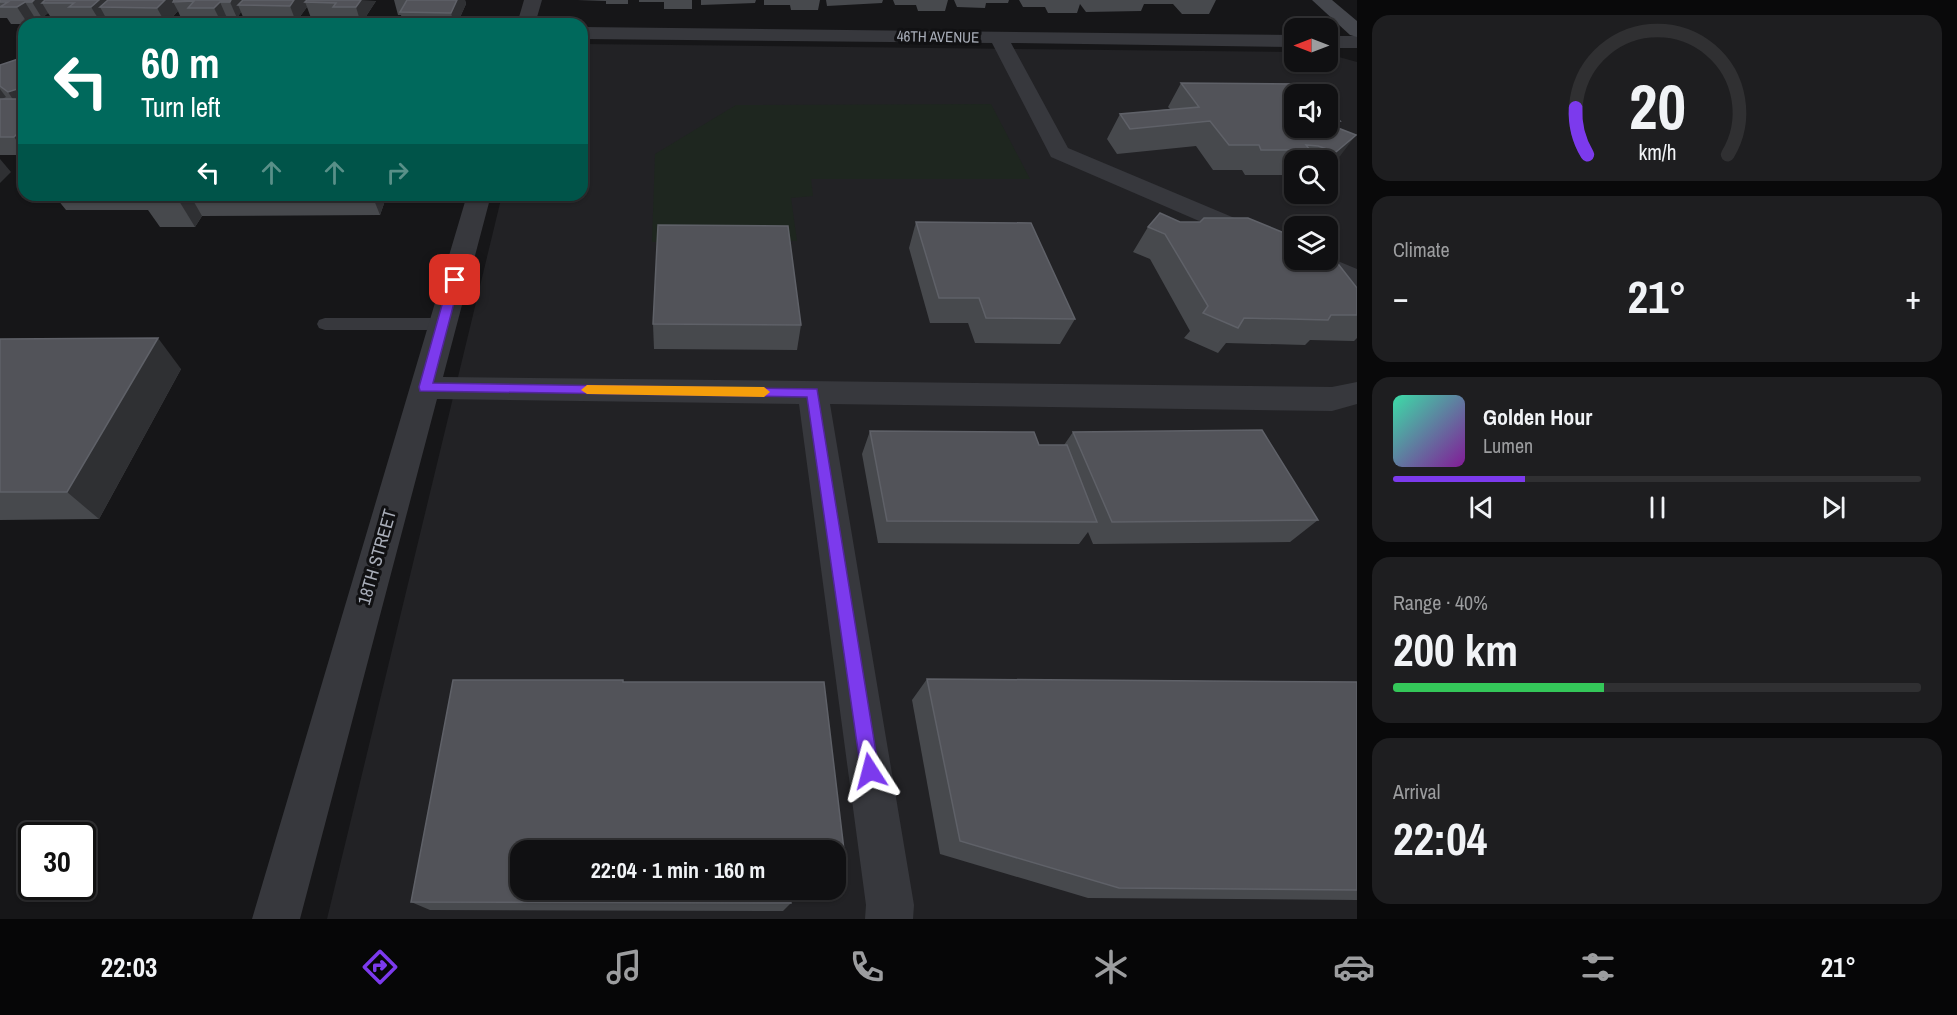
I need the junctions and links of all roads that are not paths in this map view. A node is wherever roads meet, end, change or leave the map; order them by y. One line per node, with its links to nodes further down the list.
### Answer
1 (533, 0): 3 (street)
2 (1321, 0): 4 (main road)
3 (528, 18)
4 (1357, 31)
5 (588, 33): 6 (street, 46TH AVENUE)
6 (999, 38): 7 (street, 46TH AVENUE); 11 (street)
7 (1284, 41)
8 (1338, 42): 9 (street)
9 (1357, 42)
10 (477, 201): 15 (street, 18TH STREET)
11 (1284, 248)
12 (1336, 270): 13 (street)
13 (1357, 279)
14 (325, 324): 15 (lane)
15 (443, 324): 16 (street, 18TH STREET)
16 (425, 387): 17 (street); 20 (street, 18TH STREET)
17 (813, 392): 18 (street); 19 (street)
18 (1357, 393)
19 (893, 914)
20 (276, 919)

